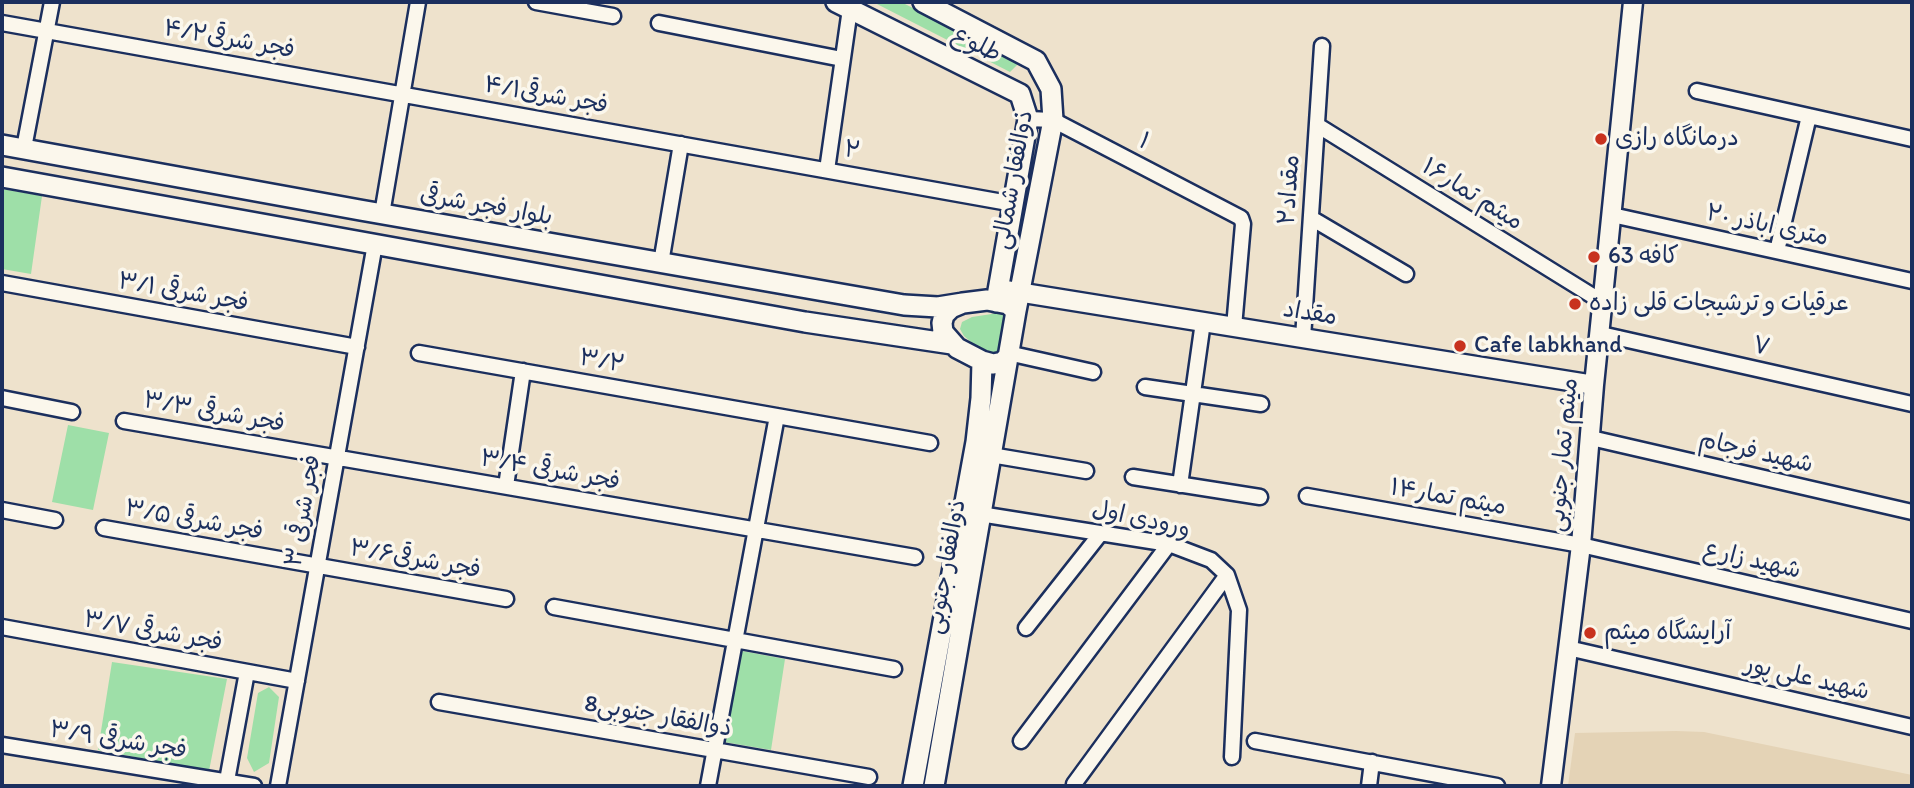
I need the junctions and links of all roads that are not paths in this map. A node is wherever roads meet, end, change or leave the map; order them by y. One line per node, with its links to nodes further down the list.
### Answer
1 (52, 2): 10 (street)
2 (418, 2): 15 (street)
3 (536, 2): 7 (street)
4 (923, 2): 13 (main road, طلوع)
5 (1633, 2): 31 (street, میثم تمار جنوبی)
6 (843, 5): 12 (street); 16 (main road, طلوع)
7 (613, 16)
8 (2, 23): 10 (street, فجر شرقی۴/۲)
9 (659, 23): 12 (street)
10 (47, 31): 15 (street, فجر شرقی۴/۲); 24 (street)
11 (1322, 46): 20 (street, مقداد۲)
12 (842, 59): 25 (street)
13 (1036, 61): 16 (main road); 19 (main road, ذوالفقار شمالی)
14 (1697, 91): 17 (street)
15 (402, 94): 22 (street, فجر شرقی۴/۱); 30 (street)
16 (1020, 94): 18 (main road, ذوالفقار شمالی)
17 (1808, 116): 21 (street); 34 (street)
18 (1028, 119): 19 (street, ۱); 28 (main road, ذوالفقار شمالی)
19 (1053, 120): 40 (main road, ذوالفقار شمالی); 45 (street, ۱)
20 (1317, 125): 32 (street, مقداد۲); 42 (street, میثم تمار۱۶)
21 (1912, 139)
22 (681, 144): 25 (street, ۲); 35 (street)
23 (2, 145): 24 (main road, بلوار فجر شرقی)
24 (24, 148): 26 (main road, بلوار فجر شرقی)
25 (827, 170): 28 (street, ۲)
26 (172, 176): 29 (main road); 30 (main road, بلوار فجر شرقی)
27 (2, 177): 29 (main road)
28 (1014, 204): 39 (main road, ذوالفقار شمالی)
29 (167, 206): 33 (main road)
30 (382, 214): 35 (main road, بلوار فجر شرقی)
31 (1612, 215): 34 (street, ۲۰ متری اباذر); 42 (street, میثم تمار جنوبی)
32 (1311, 218): 36 (street); 48 (street, مقداد۲)
33 (376, 244): 46 (main road); 50 (street, ۳ فجر شرقی)
34 (1777, 251): 37 (street, ۲۰ متری اباذر)
35 (661, 263): 43 (main road, بلوار فجر شرقی)
36 (1406, 274)
37 (1912, 281)
38 (2, 283): 50 (street, ۳/۱ فجر شرقی)
39 (997, 296): 40 (main road); 41 (main road, بلوار فجر شرقی)
40 (1018, 302): 44 (street, مقداد); 52 (main road, ذوالفقار شمالی)
41 (963, 303): 43 (main road, بلوار فجر شرقی); 49 (main road)
42 (1604, 303): 47 (street, میثم تمار جنوبی)
43 (896, 304): 46 (main road)
44 (1203, 322): 45 (street, مقداد); 58 (street)
45 (1234, 327): 48 (street, مقداد)
46 (884, 332): 49 (main road)
47 (1601, 334): 56 (street, میثم تمار جنوبی); 61 (street, ۷)
48 (1303, 338): 56 (street, مقداد)
49 (953, 344): 53 (main road)
50 (357, 347): 68 (street, ۳ فجر شرقی)
51 (419, 353): 54 (street, ۳/۲)
52 (1008, 355): 53 (main road); 55 (street); 67 (main road, ذوالفقار جنوبی)
53 (982, 361): 102 (main road, ذوالفقار جنوبی)
54 (523, 371): 63 (street, ۳/۲); 72 (street)
55 (1093, 372)
56 (1594, 385): 65 (street, میثم تمار جنوبی)
57 (1145, 387): 58 (street)
58 (1193, 394): 60 (street); 71 (street)
59 (2, 398): 62 (street)
60 (1261, 404)
61 (1912, 404)
62 (72, 412)
63 (777, 416): 66 (street, ۳/۲); 80 (street)
64 (124, 421): 68 (street, ۳/۳ فجر شرقی)
65 (1591, 438): 76 (street, شهید فرجام); 83 (street, میثم تمار جنوبی)
66 (930, 443)
67 (991, 455): 69 (street); 77 (main road, ذوالفقار جنوبی)
68 (337, 457): 72 (street, ۳/۴ فجر شرقی); 85 (street, ۳ فجر شرقی)
69 (1086, 471)
70 (1133, 477): 71 (street)
71 (1180, 485): 74 (street)
72 (506, 486): 80 (street, ۳/۴ فجر شرقی)
73 (1307, 496): 83 (street, میثم تمار۱۴)
74 (1259, 497)
75 (2, 510): 78 (street)
76 (1912, 512)
77 (981, 514): 81 (street, ورودی اول); 104 (main road, ذوالفقار جنوبی)
78 (55, 520)
79 (104, 528): 85 (street, ۳/۵ فجر شرقی)
80 (756, 528): 84 (street, ۳/۴ فجر شرقی); 92 (street)
81 (1101, 533): 82 (street, ورودی اول); 91 (street)
82 (1169, 544): 86 (street, ورودی اول); 99 (street)
83 (1581, 545): 89 (street, شهید زارع); 93 (street, میثم تمار جنوبی)
84 (915, 557)
85 (317, 567): 87 (street, فجر شرقی۳/۶); 96 (street, ۳ فجر شرقی)
86 (1227, 575): 105 (street); 109 (street)
87 (506, 598)
88 (554, 607): 92 (street)
89 (1912, 621)
90 (2, 627): 95 (street, ۳/۷ فجر شرقی)
91 (1026, 628)
92 (735, 640): 94 (street); 103 (street)
93 (1568, 648): 98 (street, شهید علی پور); 117 (street, میثم تمار جنوبی)
94 (894, 669)
95 (247, 672): 96 (street, ۳/۷ فجر شرقی); 108 (street)
96 (297, 681): 111 (street, ۳ فجر شرقی)
97 (439, 702): 103 (street, 8ذوالفقار جنوبی)
98 (1912, 727)
99 (1021, 741)
100 (1255, 741): 106 (street)
101 (2, 745): 108 (street, ۳/۹ فجر شرقی)
102 (920, 749): 104 (main road); 113 (main road, ذوالفقار جنوبی)
103 (715, 750): 107 (street, 8ذوالفقار جنوبی); 112 (street)
104 (940, 753): 114 (main road, ذوالفقار جنوبی)
105 (1232, 757)
106 (1372, 762): 115 (street); 116 (street)
107 (869, 776)
108 (227, 784): 110 (street, ۳/۹ فجر شرقی)
109 (1074, 784)
110 (254, 786)
111 (278, 786)
112 (708, 786)
113 (913, 786)
114 (934, 786)
115 (1369, 786)
116 (1497, 786)
117 (1551, 786)

